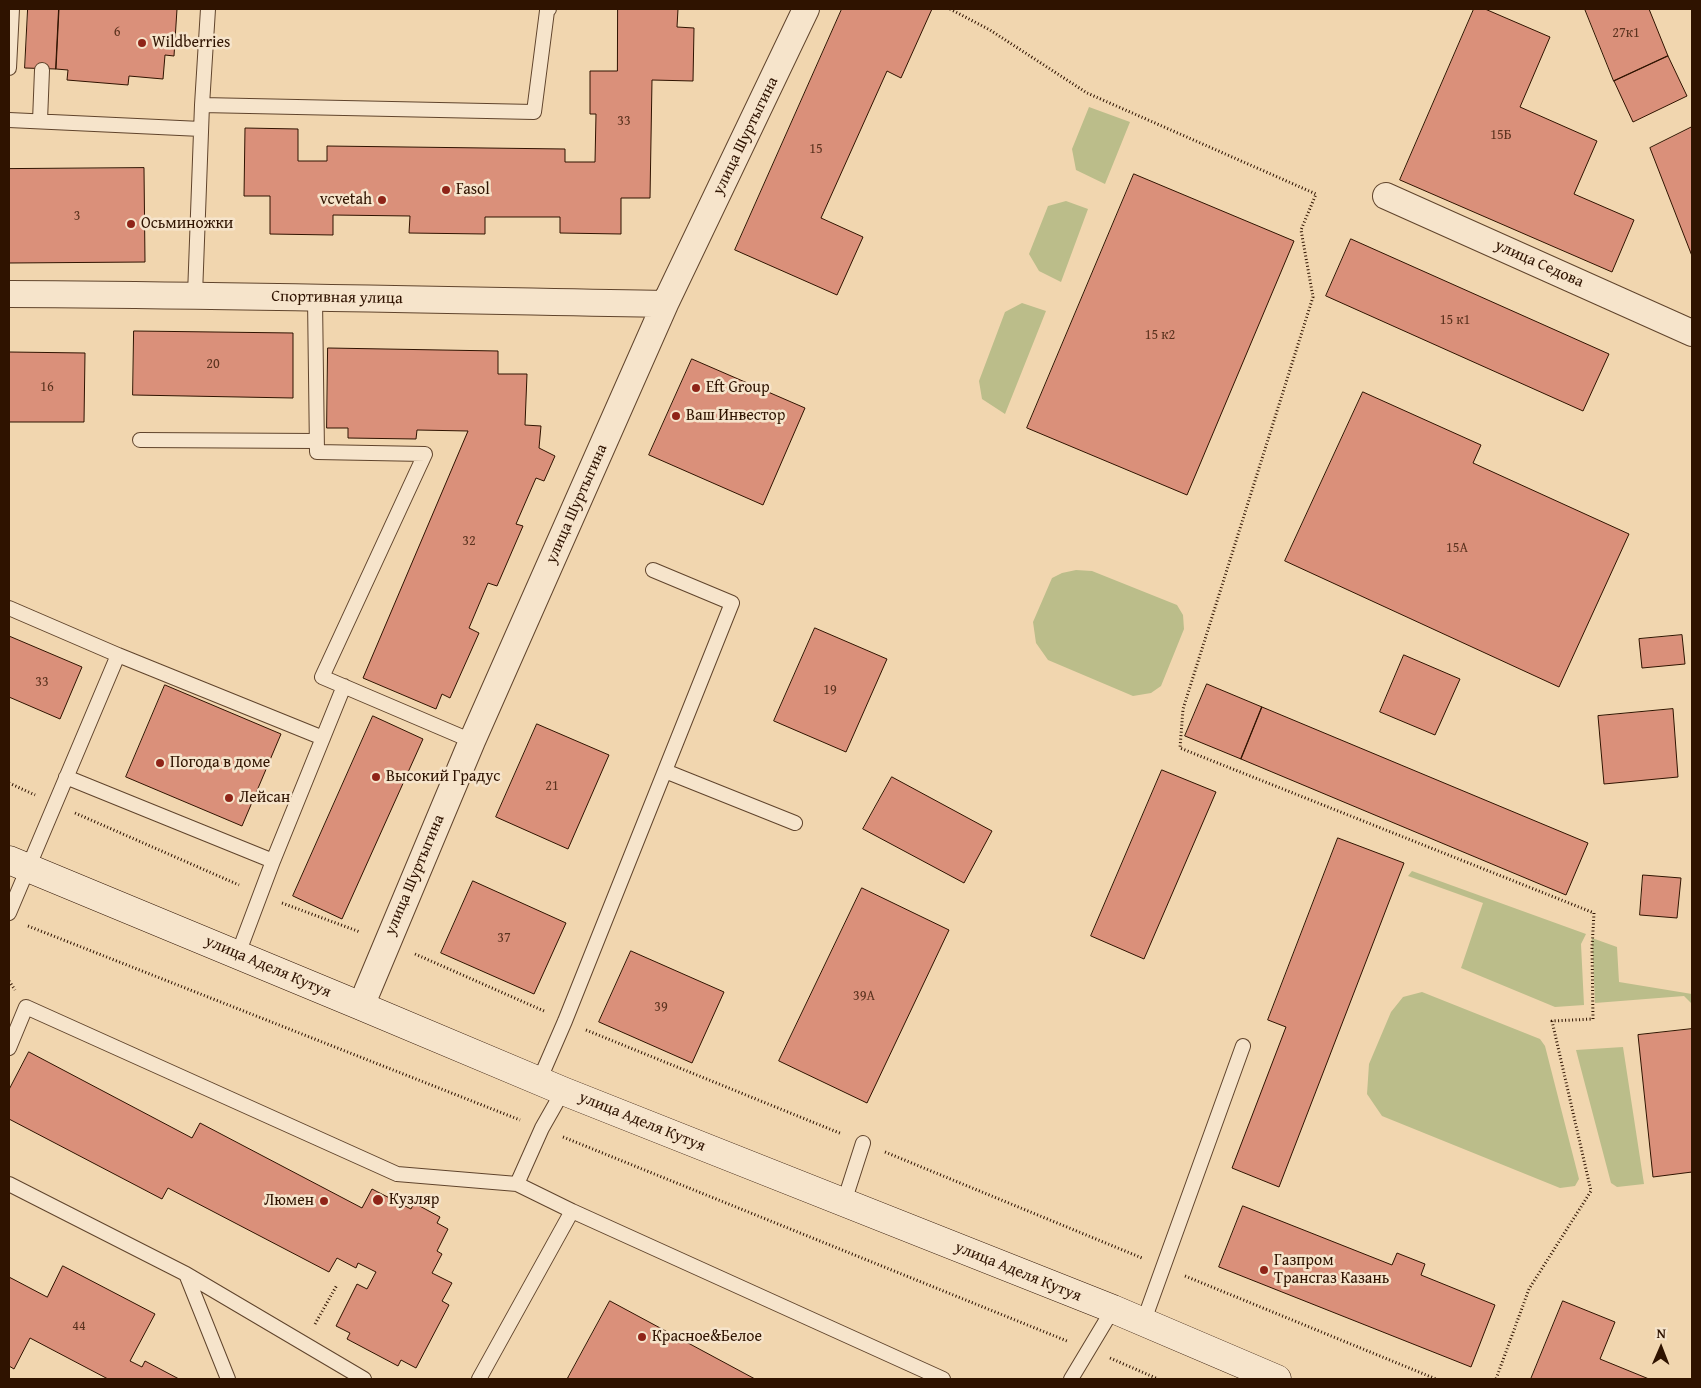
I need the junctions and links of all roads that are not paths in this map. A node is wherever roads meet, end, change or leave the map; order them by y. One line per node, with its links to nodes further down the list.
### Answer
1 (12, 9): 5 (lane)
2 (208, 9): 7 (lane)
3 (547, 9): 7 (lane)
4 (806, 9): 15 (street, улица Шуртыгина)
5 (9, 68)
6 (42, 70): 9 (lane)
7 (202, 106): 10 (lane)
8 (9, 120): 9 (lane)
9 (40, 121): 10 (lane)
10 (200, 129): 13 (lane)
11 (1386, 196): 16 (street, улица Седова)
12 (9, 294): 13 (street, Спортивная улица)
13 (195, 295): 14 (street, Спортивная улица)
14 (315, 299): 15 (street, Спортивная улица); 18 (lane)
15 (665, 304): 24 (street, улица Шуртыгина)
16 (1692, 333)
17 (140, 440): 18 (lane)
18 (316, 441): 22 (lane)
19 (654, 570): 25 (lane)
20 (9, 608): 21 (lane)
21 (118, 655): 23 (lane); 26 (lane)
22 (344, 686): 23 (lane); 24 (lane)
23 (323, 738): 28 (lane)
24 (472, 741): 32 (street, улица Шуртыгина)
25 (665, 771): 27 (lane); 35 (lane)
26 (66, 778): 28 (lane); 29 (lane)
27 (794, 823)
28 (273, 861): 31 (lane)
29 (18, 864): 30 (lane); 31 (main road, улица Аделя Кутуя)
30 (9, 913)
31 (238, 954): 32 (main road, улица Аделя Кутуя)
32 (361, 1006): 35 (main road, улица Аделя Кутуя)
33 (1243, 1046): 43 (lane)
34 (9, 1048): 38 (lane)
35 (551, 1086): 38 (lane); 39 (main road, улица Аделя Кутуя)
36 (863, 1143): 39 (lane)
37 (9, 1184): 41 (lane)
38 (517, 1184): 40 (lane)
39 (844, 1202): 42 (main road, улица Аделя Кутуя)
40 (572, 1211): 46 (lane); 47 (lane)
41 (186, 1274): 44 (lane); 45 (lane)
42 (1112, 1309): 43 (main road, улица Аделя Кутуя); 48 (lane)
43 (1143, 1323): 49 (main road, улица Аделя Кутуя)
44 (228, 1379)
45 (364, 1379)
46 (479, 1379)
47 (943, 1379)
48 (1071, 1379)
49 (1277, 1379)

